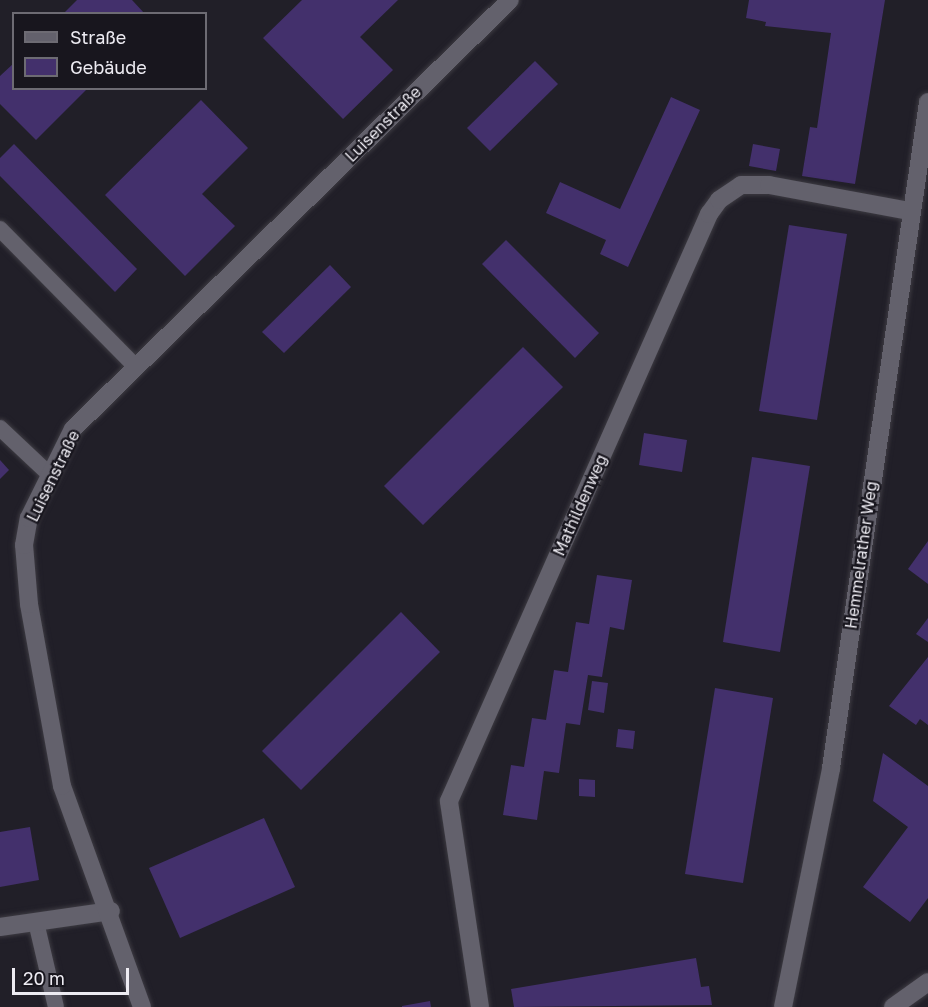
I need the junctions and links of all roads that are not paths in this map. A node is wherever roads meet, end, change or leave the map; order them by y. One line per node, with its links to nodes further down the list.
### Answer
1 (510, 0): 5 (street, Luisenstraße)
2 (928, 102): 3 (street, Hemmelrather Weg)
3 (909, 211): 14 (street, Mathildenweg); 15 (street, Hemmelrather Weg)
4 (0, 229): 5 (lane)
5 (136, 367): 7 (street, Luisenstraße)
6 (0, 428): 7 (lane)
7 (50, 475): 8 (street, Luisenstraße)
8 (111, 911): 9 (street); 13 (street, Luisenstraße)
9 (36, 922): 10 (street); 12 (lane)
10 (0, 927)
11 (928, 982): 16 (street)
12 (56, 1007)
13 (142, 1007)
14 (480, 1007)
15 (783, 1007)
16 (893, 1007)

